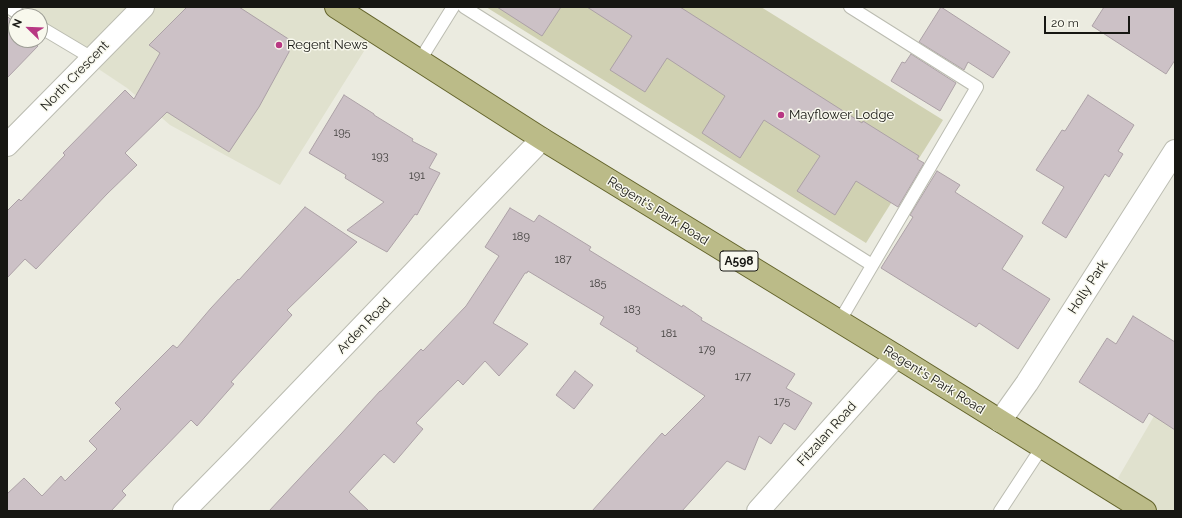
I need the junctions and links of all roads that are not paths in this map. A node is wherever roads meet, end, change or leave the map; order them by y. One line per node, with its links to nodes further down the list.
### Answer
1 (143, 7): 7 (street, North Crescent)
2 (336, 7): 8 (main road, Regent's Park Road / A598)
3 (452, 7): 8 (lane)
4 (464, 7): 12 (lane)
5 (850, 7): 12 (lane)
6 (48, 32): 7 (lane)
7 (92, 58): 10 (street, North Crescent)
8 (420, 60): 9 (main road, Regent's Park Road / A598)
9 (542, 139): 13 (main road, Regent's Park Road / A598); 17 (street, Arden Road)
10 (7, 145)
11 (1175, 152): 15 (street, Holly Park)
12 (872, 264): 13 (lane)
13 (839, 322): 14 (main road, Regent's Park Road / A598)
14 (896, 356): 15 (main road, Regent's Park Road / A598); 18 (street, Fitzalan Road)
15 (1000, 421): 16 (main road, Regent's Park Road / A598)
16 (1042, 447): 19 (lane); 20 (main road, Regent's Park Road / A598)
17 (184, 511)
18 (758, 511)
19 (1000, 511)
20 (1145, 511)

